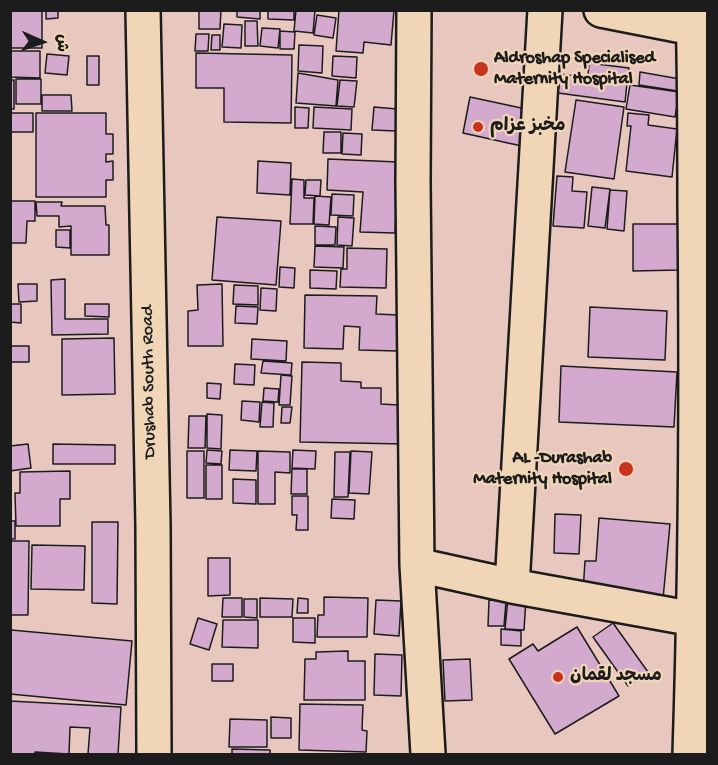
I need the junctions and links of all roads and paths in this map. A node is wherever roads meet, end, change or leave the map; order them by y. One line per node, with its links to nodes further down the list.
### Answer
1 (143, 10): 9 (street, Drushab South Road)
2 (414, 10): 6 (street)
3 (545, 10): 7 (street)
4 (601, 10): 5 (street)
5 (698, 23): 8 (street)
6 (417, 565): 7 (street); 10 (street)
7 (512, 586): 8 (street)
8 (694, 619): 11 (street)
9 (154, 754)
10 (428, 754)
11 (690, 754)

